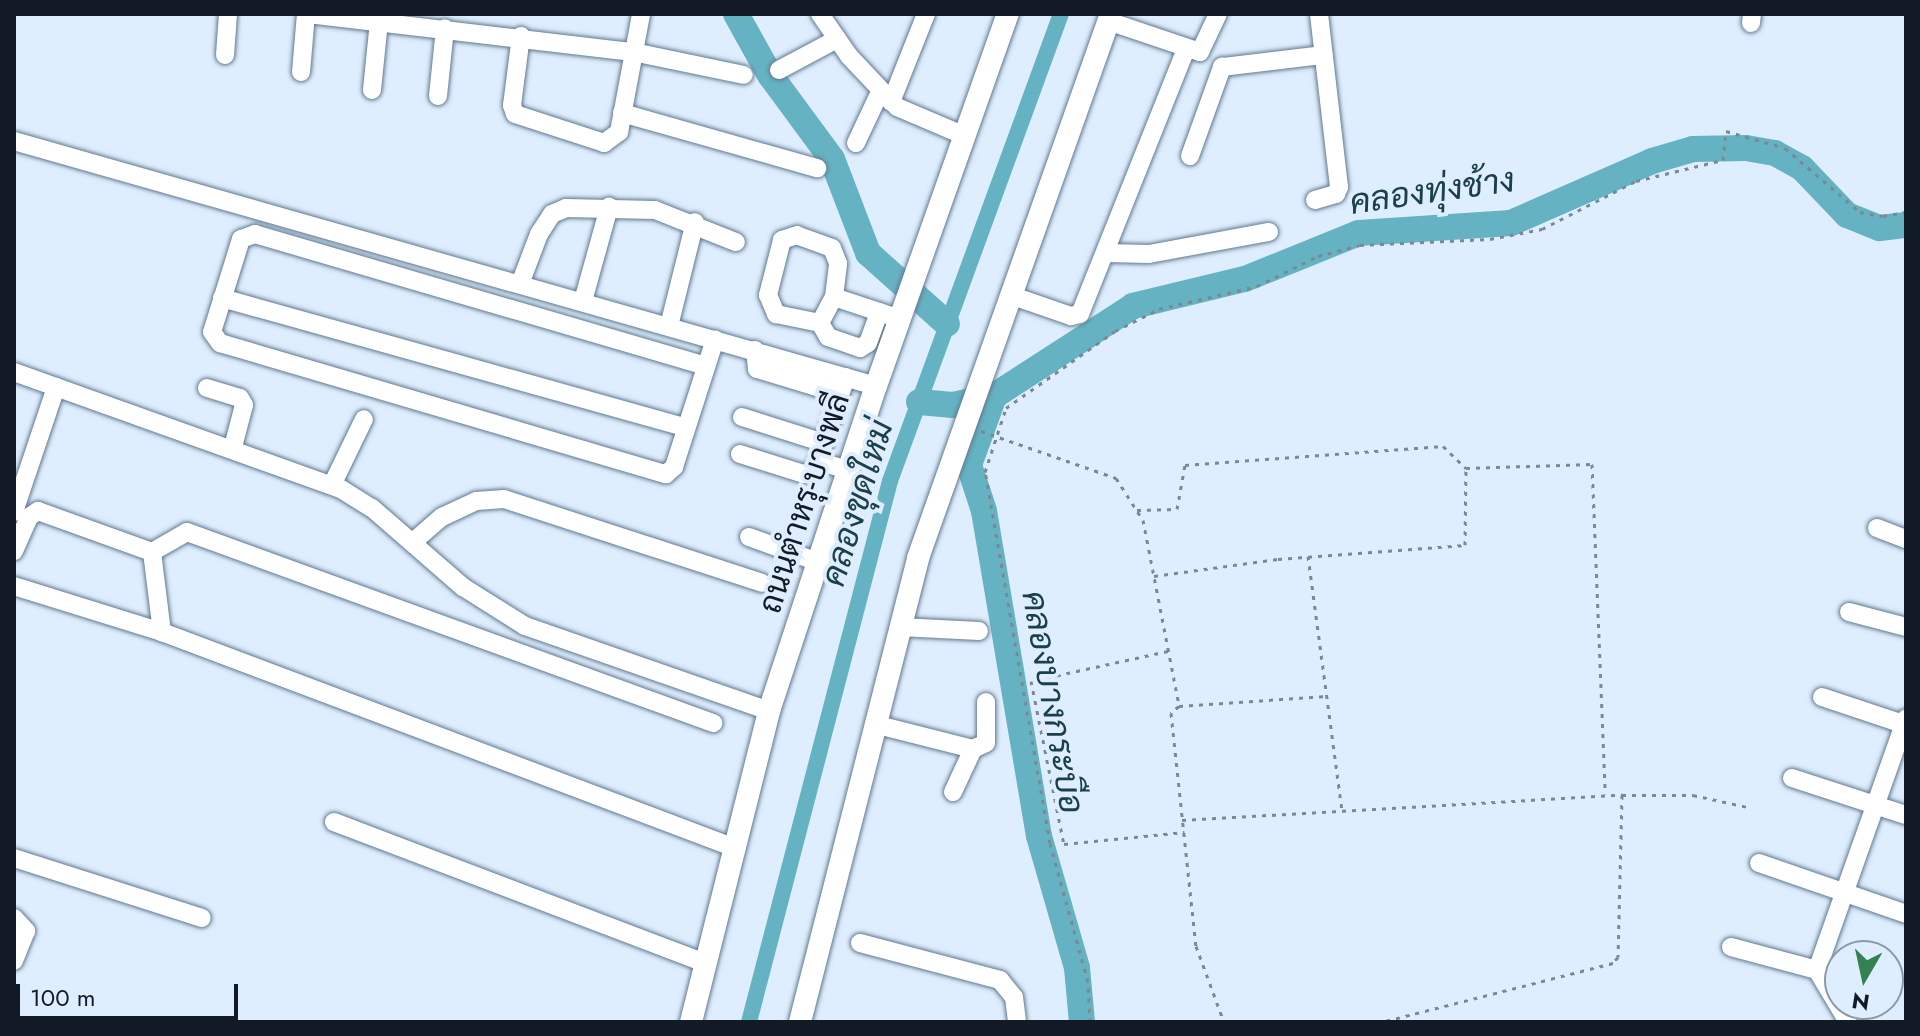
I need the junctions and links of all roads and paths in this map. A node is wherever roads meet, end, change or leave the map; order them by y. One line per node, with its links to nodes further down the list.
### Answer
1 (228, 14): 16 (street)
2 (307, 14): 10 (street); 19 (street)
3 (641, 14): 15 (street)
4 (820, 14): 13 (street)
5 (926, 14): 23 (street)
6 (1008, 14): 25 (main road, ถนนตำหรุ-บางพลี)
7 (1218, 14): 14 (street)
8 (1319, 14): 17 (street)
9 (1110, 18): 14 (street); 38 (main road)
10 (379, 21): 11 (street); 21 (street)
11 (445, 28): 12 (street); 22 (street)
12 (521, 36): 15 (street); 24 (street)
13 (837, 39): 18 (street); 23 (street)
14 (1186, 49): 36 (street)
15 (633, 52): 20 (street); 24 (street)
16 (225, 55)
17 (1323, 55): 28 (street); 30 (street)
18 (779, 70)
19 (301, 72)
20 (744, 75)
21 (372, 90)
22 (438, 96)
23 (886, 97): 25 (street); 27 (street)
24 (622, 113): 29 (street)
25 (965, 136): 42 (main road, ถนนตำหรุ-บางพลี)
26 (14, 141): 37 (street)
27 (856, 143)
28 (1190, 156)
29 (817, 168)
30 (1315, 200)
31 (609, 207): 33 (street); 37 (street); 41 (street)
32 (1906, 212): 117 (path, bridge)
33 (695, 222): 35 (street); 44 (street)
34 (1269, 232): 36 (street)
35 (736, 242)
36 (1106, 253): 38 (street)
37 (520, 284): 41 (street)
38 (1010, 295): 54 (main road)
39 (834, 297): 42 (street); 43 (street); 43 (street)
40 (222, 298): 46 (street); 55 (street); 55 (street)
41 (583, 301): 44 (street)
42 (893, 316): 43 (street); 49 (main road, ถนนตำหรุ-บางพลี)
43 (820, 323)
44 (669, 326): 45 (street)
45 (715, 339): 46 (street); 48 (street)
46 (706, 366): 55 (street)
47 (14, 372): 50 (street)
48 (843, 385): 49 (street); 57 (street)
49 (876, 386): 60 (main road, ถนนตำหรุ-บางพลี)
50 (56, 387): 56 (street); 62 (street)
51 (207, 388): 56 (street)
52 (742, 417): 57 (street)
53 (364, 419): 61 (street)
54 (963, 425): 63 (path); 77 (main road)
55 (685, 427)
56 (233, 447): 61 (street)
57 (821, 452): 58 (street); 60 (street)
58 (740, 454)
59 (1466, 468): 63 (path); 71 (path); 93 (path)
60 (848, 470): 72 (main road, ถนนตำหรุ-บางพลี)
61 (332, 485): 68 (street)
62 (17, 492): 64 (street)
63 (1137, 510): 73 (path)
64 (14, 512)
65 (1877, 528): 67 (street)
66 (749, 537): 72 (street)
67 (1906, 539)
68 (413, 542): 74 (street); 86 (street)
69 (14, 551): 70 (street)
70 (152, 552): 80 (street); 88 (street)
71 (1308, 556): 73 (path); 82 (path)
72 (818, 562): 86 (main road, ถนนตำหรุ-บางพลี)
73 (1154, 576): 81 (path)
74 (762, 583)
75 (14, 586): 80 (street)
76 (1849, 612): 78 (street)
77 (900, 627): 79 (street); 89 (main road)
78 (1906, 627)
79 (979, 631)
80 (162, 632): 102 (street)
81 (1168, 651): 85 (path); 101 (path)
82 (1327, 696): 85 (path); 97 (path)
83 (1822, 697): 87 (street)
84 (986, 702): 90 (street)
85 (1179, 706): 99 (path)
86 (769, 711): 102 (main road, ถนนตำหรุ-บางพลี)
87 (1905, 722): 95 (street)
88 (713, 723)
89 (874, 724): 90 (street); 115 (main road)
90 (973, 749): 92 (street)
91 (1792, 778): 95 (street)
92 (953, 792)
93 (1605, 794): 94 (path); 97 (path)
94 (1622, 795): 96 (path); 119 (path)
95 (1876, 804): 98 (street); 105 (street)
96 (1747, 807)
97 (1342, 810): 99 (path)
98 (1906, 815)
99 (1182, 820): 101 (path)
100 (334, 822): 112 (street)
101 (1184, 832): 118 (path)
102 (735, 848): 112 (main road, ถนนตำหรุ-บางพลี)
103 (14, 858): 108 (street)
104 (1759, 863): 105 (street)
105 (1843, 894): 106 (street); 113 (street)
106 (1906, 914)
107 (14, 918): 111 (street)
108 (202, 918)
109 (860, 943): 116 (street)
110 (1731, 947): 113 (street)
111 (14, 961)
112 (705, 963): 114 (main road, ถนนตำหรุ-บางพลี)
113 (1817, 970): 120 (street)
114 (691, 1022)
115 (800, 1022)
116 (1017, 1022)
117 (1090, 1022)
118 (1224, 1022)
119 (1381, 1022)
120 (1848, 1022)

